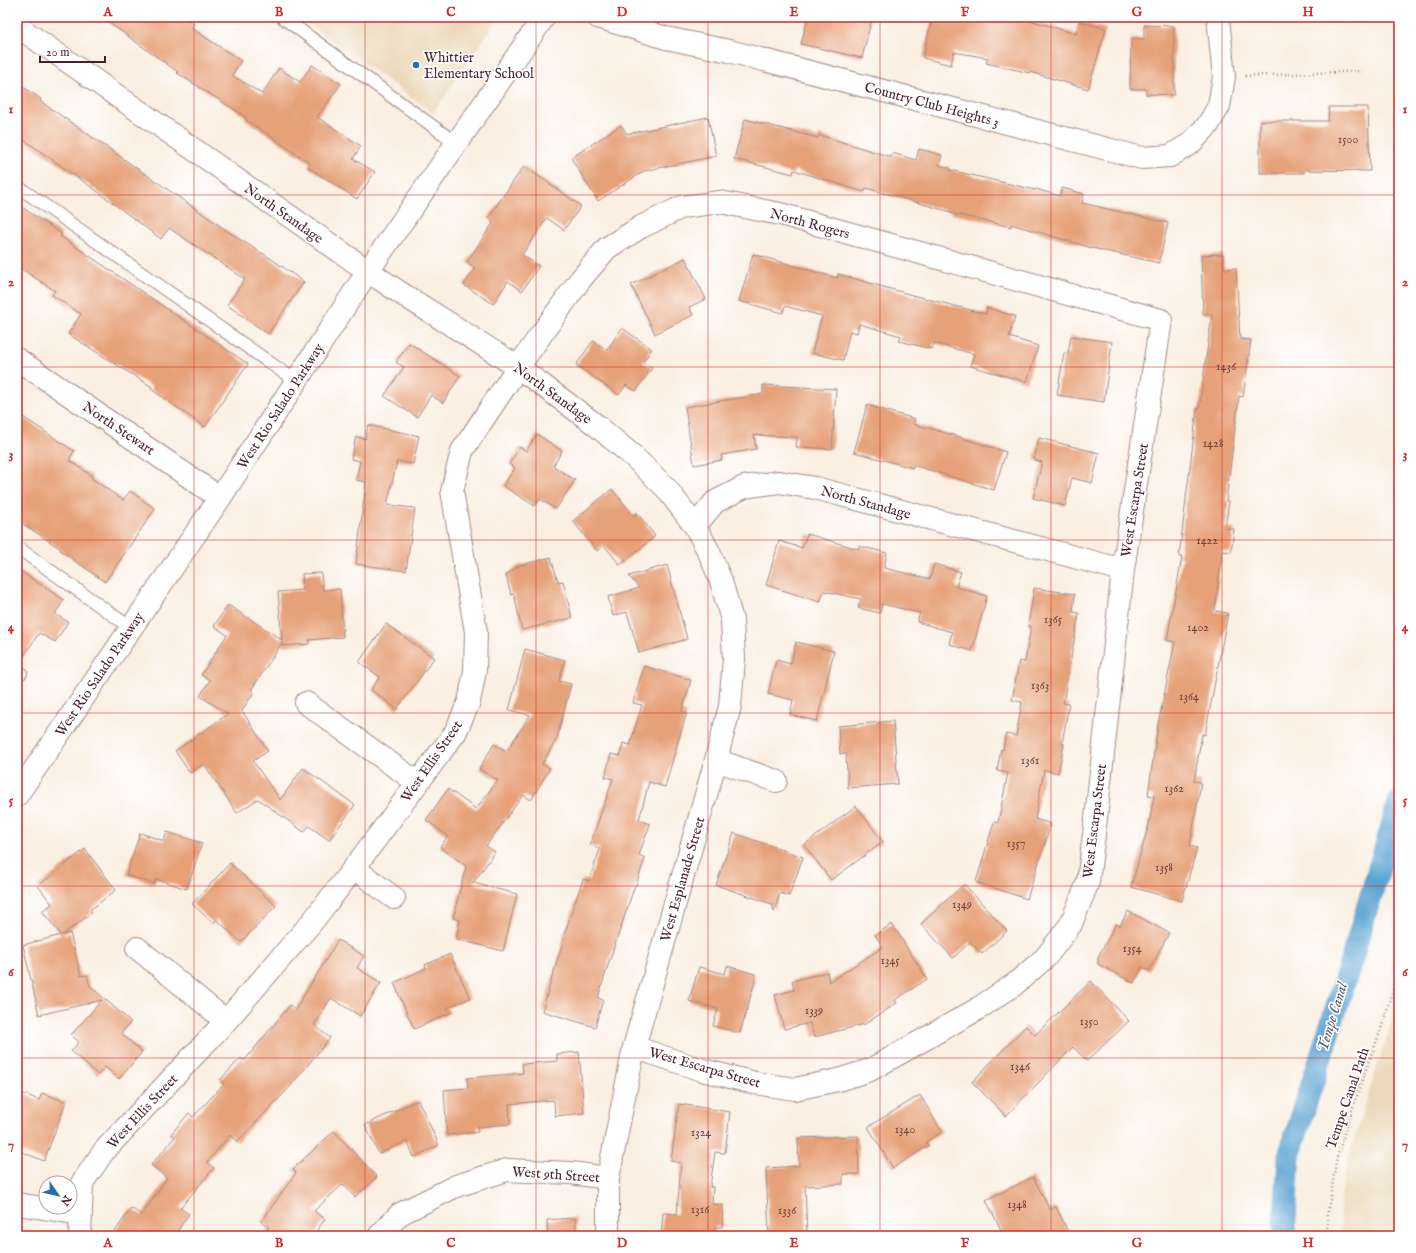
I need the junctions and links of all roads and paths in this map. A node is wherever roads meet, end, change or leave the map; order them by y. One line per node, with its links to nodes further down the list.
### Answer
1 (282, 17): 8 (lane)
2 (544, 17): 8 (street, West Rio Salado Parkway)
3 (598, 17): 7 (street, Country Club Heights 3)
4 (1218, 17): 7 (street, Country Club Heights 3)
5 (17, 26): 10 (street, North Standage)
6 (1362, 71): 7 (path)
7 (1224, 77)
8 (456, 143): 10 (street, West Rio Salado Parkway)
9 (17, 186): 14 (lane)
10 (368, 271): 13 (street, North Standage); 14 (street, West Rio Salado Parkway)
11 (1161, 320): 13 (street, North Rogers); 18 (street, West Escarpa Street)
12 (17, 359): 15 (street, North Stewart)
13 (518, 367): 16 (street, North Standage); 23 (street, West Ellis Street)
14 (296, 381): 15 (street, West Rio Salado Parkway)
15 (220, 498): 19 (street, West Rio Salado Parkway)
16 (695, 526): 18 (street, North Standage); 21 (street, West Esplanade Street)
17 (17, 547): 19 (lane)
18 (1123, 570): 30 (street, West Escarpa Street)
19 (131, 628): 24 (street, West Rio Salado Parkway)
20 (306, 702): 23 (street)
21 (716, 760): 22 (street); 30 (street, West Esplanade Street)
22 (776, 782)
23 (418, 783): 25 (street, West Ellis Street)
24 (17, 795)
25 (354, 868): 26 (street); 29 (street, West Ellis Street)
26 (394, 898)
27 (137, 948): 29 (street)
28 (1399, 970): 37 (path, Tempe Canal Path)
29 (226, 1021): 33 (street, West Ellis Street)
30 (634, 1047): 31 (street, West Esplanade Street)
31 (608, 1178): 35 (street, West 9th Street); 36 (street, West Esplanade Street)
32 (17, 1204): 33 (street)
33 (81, 1214): 34 (street, West Ellis Street)
34 (80, 1236)
35 (379, 1236)
36 (608, 1236)
37 (1327, 1236)

